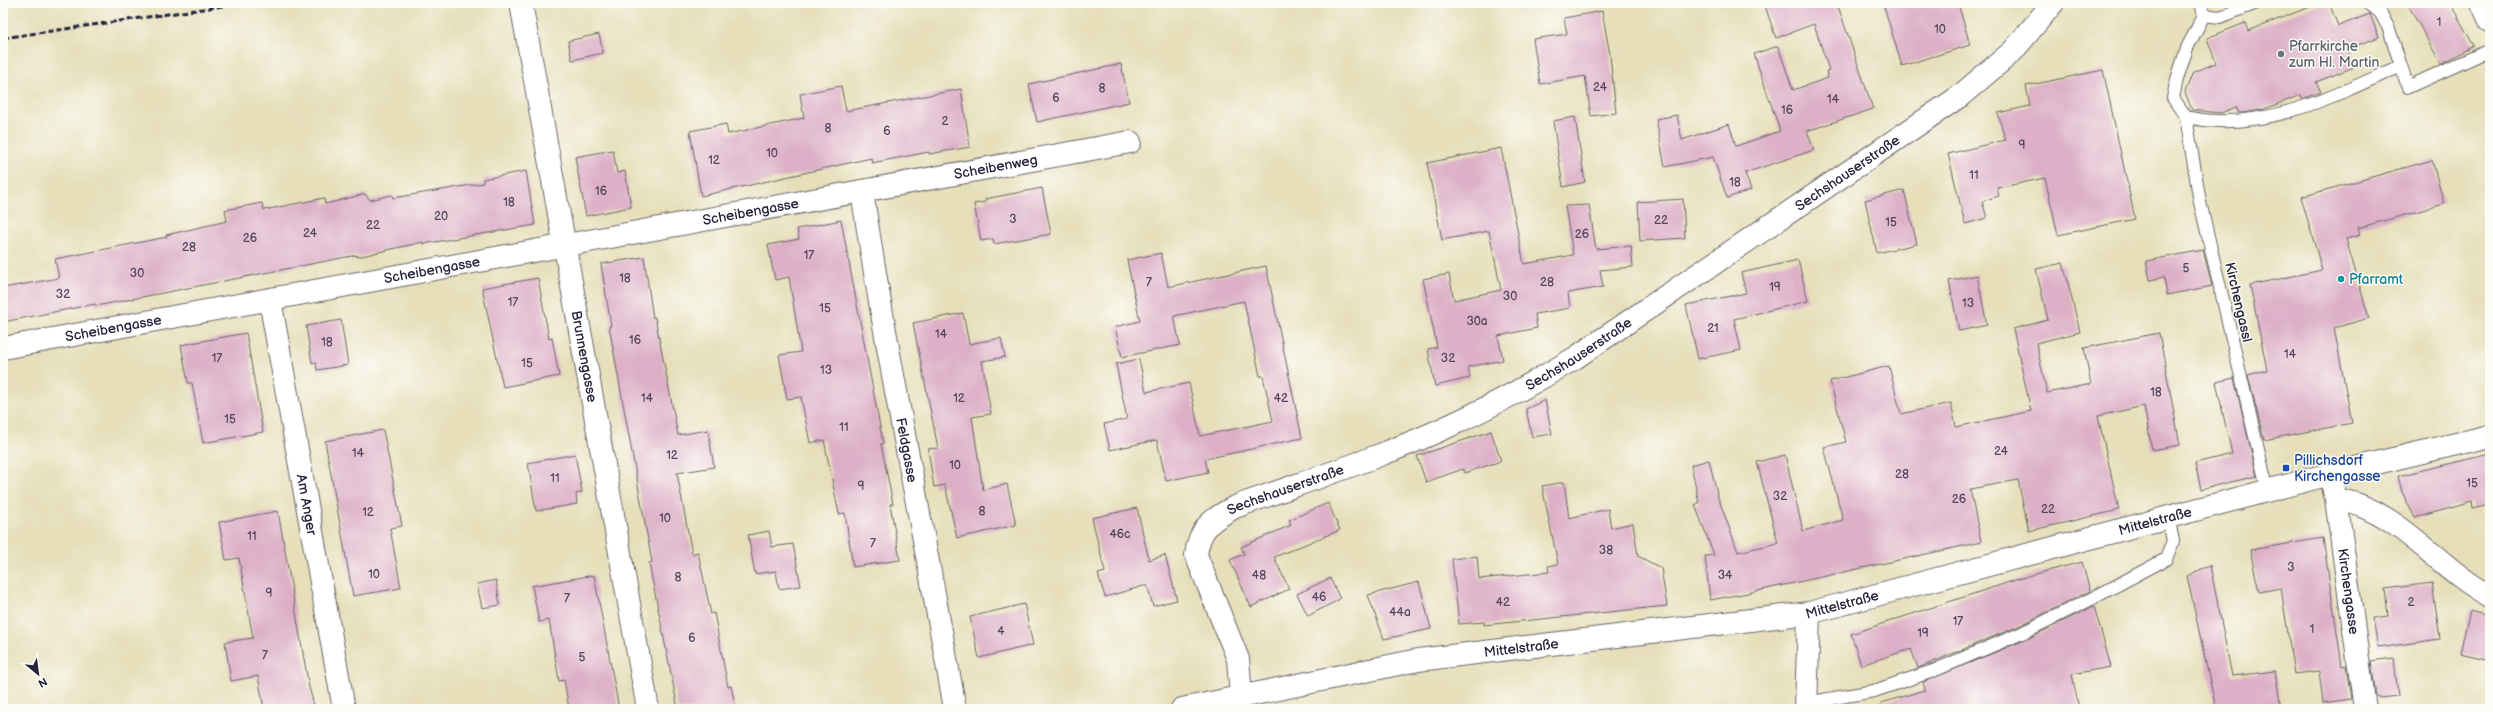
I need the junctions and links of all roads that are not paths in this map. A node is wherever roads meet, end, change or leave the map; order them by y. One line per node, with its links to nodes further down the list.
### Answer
1 (521, 3): 14 (street, Brunnengasse)
2 (2053, 3): 24 (street, Sechshauserstraße)
3 (2201, 3): 7 (lane)
4 (2257, 3): 7 (lane)
5 (2366, 3): 10 (lane)
6 (2482, 3): 8 (street)
7 (2204, 15): 11 (lane)
8 (2490, 21)
9 (2490, 50): 10 (lane)
10 (2401, 66): 11 (lane)
11 (2186, 117): 19 (lane, Kirchengassl)
12 (1130, 142): 13 (street, Scheibenweg)
13 (862, 192): 14 (street, Scheibengasse); 28 (street, Feldgasse)
14 (566, 246): 15 (street, Scheibengasse); 27 (street, Brunnengasse)
15 (270, 300): 16 (street, Scheibengasse); 26 (street, Am Anger)
16 (3, 348)
17 (2490, 436): 18 (street, Mittelstraße)
18 (2330, 474): 19 (street, Mittelstraße); 20 (street, Kirchengasse)
19 (2268, 492): 21 (street, Mittelstraße)
20 (2336, 499): 22 (street); 30 (street, Kirchengasse)
21 (2168, 517): 23 (street, Mittelstraße); 25 (lane)
22 (2490, 596)
23 (1809, 613): 24 (street, Mittelstraße); 25 (street)
24 (1241, 696): 29 (street, Mittelstraße)
25 (1806, 706)
26 (344, 709)
27 (648, 709)
28 (954, 709)
29 (1182, 709)
30 (2365, 709)

